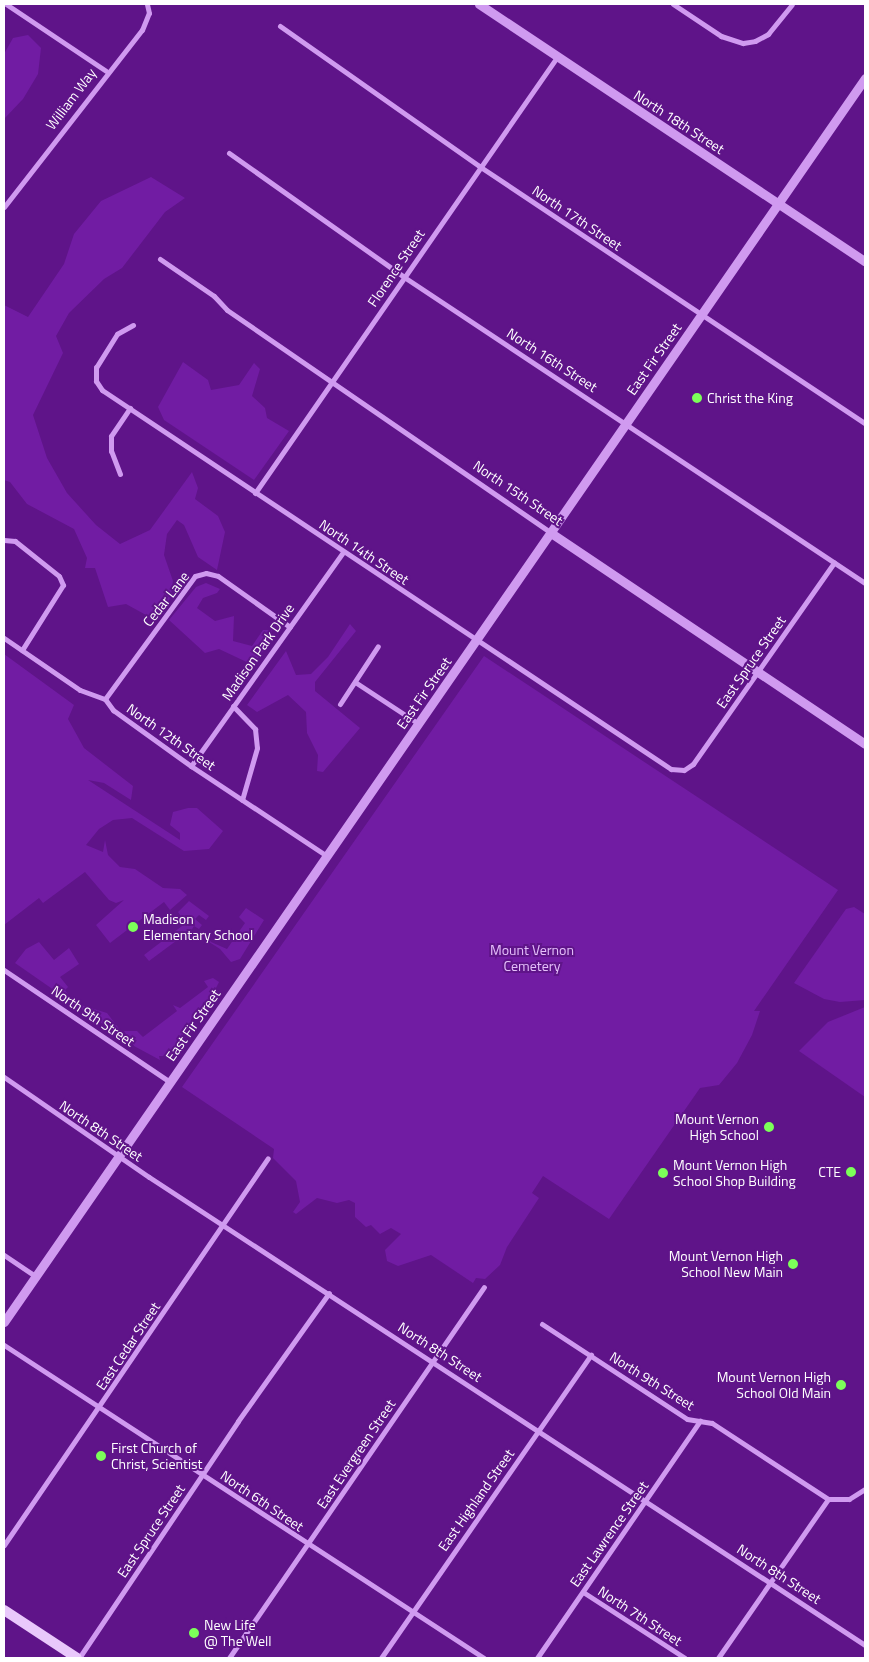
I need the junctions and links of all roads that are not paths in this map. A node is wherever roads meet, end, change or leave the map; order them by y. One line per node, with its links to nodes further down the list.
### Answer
1 (6, 4): 8 (street)
2 (147, 4): 8 (street, William Way)
3 (479, 4): 7 (street, North 18th Street)
4 (673, 4): 5 (street)
5 (792, 4)
6 (280, 26): 11 (street, North 17th Street)
7 (557, 58): 11 (street, Florence Street); 12 (street, North 18th Street)
8 (106, 71): 13 (street, William Way)
9 (865, 78): 12 (street, East Fir Street)
10 (229, 153): 16 (street, North 16th Street)
11 (479, 166): 16 (street, Florence Street); 17 (street, North 17th Street)
12 (778, 204): 15 (street, North 18th Street); 17 (street, East Fir Street)
13 (4, 207)
14 (160, 259): 19 (street, North 15th Street)
15 (865, 261)
16 (404, 277): 19 (street, Florence Street); 21 (street, North 16th Street)
17 (702, 314): 21 (street, East Fir Street); 22 (street, North 17th Street)
18 (133, 325): 20 (street, North 14th Street)
19 (334, 382): 24 (street, Florence Street); 25 (street, North 15th Street)
20 (130, 408): 23 (street); 24 (street, North 14th Street)
21 (627, 423): 25 (street, East Fir Street); 28 (street, North 16th Street)
22 (865, 423)
23 (120, 474)
24 (256, 493): 27 (street, North 14th Street)
25 (551, 533): 32 (street, East Fir Street); 35 (street, North 15th Street)
26 (4, 540): 34 (street)
27 (343, 552): 30 (street, Madison Park Drive); 32 (street, North 14th Street)
28 (834, 563): 29 (street, North 16th Street); 35 (street, East Spruce Street)
29 (865, 582)
30 (290, 627): 37 (street, Cedar Lane); 39 (street, Madison Park Drive)
31 (4, 638): 34 (street, North 12th Street)
32 (477, 641): 40 (street, East Fir Street); 43 (street, North 14th Street)
33 (378, 646): 36 (street)
34 (22, 650): 37 (street, North 12th Street)
35 (758, 672): 41 (street, North 15th Street); 43 (street, East Spruce Street)
36 (355, 682): 38 (street); 40 (street)
37 (105, 699): 42 (street, North 12th Street)
38 (340, 704)
39 (233, 706): 42 (street, Madison Park Drive); 44 (street)
40 (419, 724): 45 (street, East Fir Street)
41 (865, 744)
42 (191, 766): 44 (street, North 12th Street)
43 (684, 770)
44 (242, 800): 45 (street, North 12th Street)
45 (327, 856): 48 (street, East Fir Street)
46 (4, 970): 48 (street, North 9th Street)
47 (4, 1077): 49 (street, North 8th Street)
48 (170, 1082): 49 (street, East Fir Street)
49 (118, 1157): 51 (street, North 8th Street); 53 (street, East Fir Street)
50 (268, 1158): 51 (street, East Cedar Street)
51 (224, 1225): 55 (street, North 8th Street); 61 (street, East Cedar Street)
52 (4, 1255): 53 (street)
53 (36, 1276): 56 (street, East Fir Street)
54 (484, 1287): 60 (street, East Evergreen Street)
55 (329, 1293): 60 (street, North 8th Street); 64 (street, East Spruce Street)
56 (4, 1322)
57 (542, 1324): 59 (street, North 9th Street)
58 (4, 1345): 61 (street, North 6th Street)
59 (590, 1355): 62 (street, North 9th Street); 63 (street, East Highland Street)
60 (433, 1361): 63 (street, North 8th Street); 68 (street, East Evergreen Street)
61 (100, 1408): 64 (street, North 6th Street); 69 (street, East Cedar Street)
62 (700, 1421): 66 (street, North 9th Street); 67 (street, East Lawrence Street)
63 (538, 1430): 67 (street, North 8th Street); 73 (street, East Highland Street)
64 (202, 1475): 68 (street, North 6th Street); 75 (street, East Spruce Street)
65 (865, 1490): 66 (street)
66 (828, 1499): 70 (street)
67 (646, 1501): 70 (street, North 8th Street); 71 (street, East Lawrence Street)
68 (307, 1544): 73 (street, North 6th Street); 76 (street, East Evergreen Street)
69 (4, 1545)
70 (770, 1582): 74 (street, North 8th Street); 81 (street)
71 (583, 1592): 79 (street, East Lawrence Street); 80 (street, North 7th Street)
72 (4, 1610): 75 (main road)
73 (414, 1612): 77 (street, East Highland Street); 78 (street, North 6th Street)
74 (865, 1645)
75 (78, 1658)
76 (230, 1658)
77 (381, 1658)
78 (484, 1658)
79 (537, 1658)
80 (685, 1658)
81 (718, 1658)

